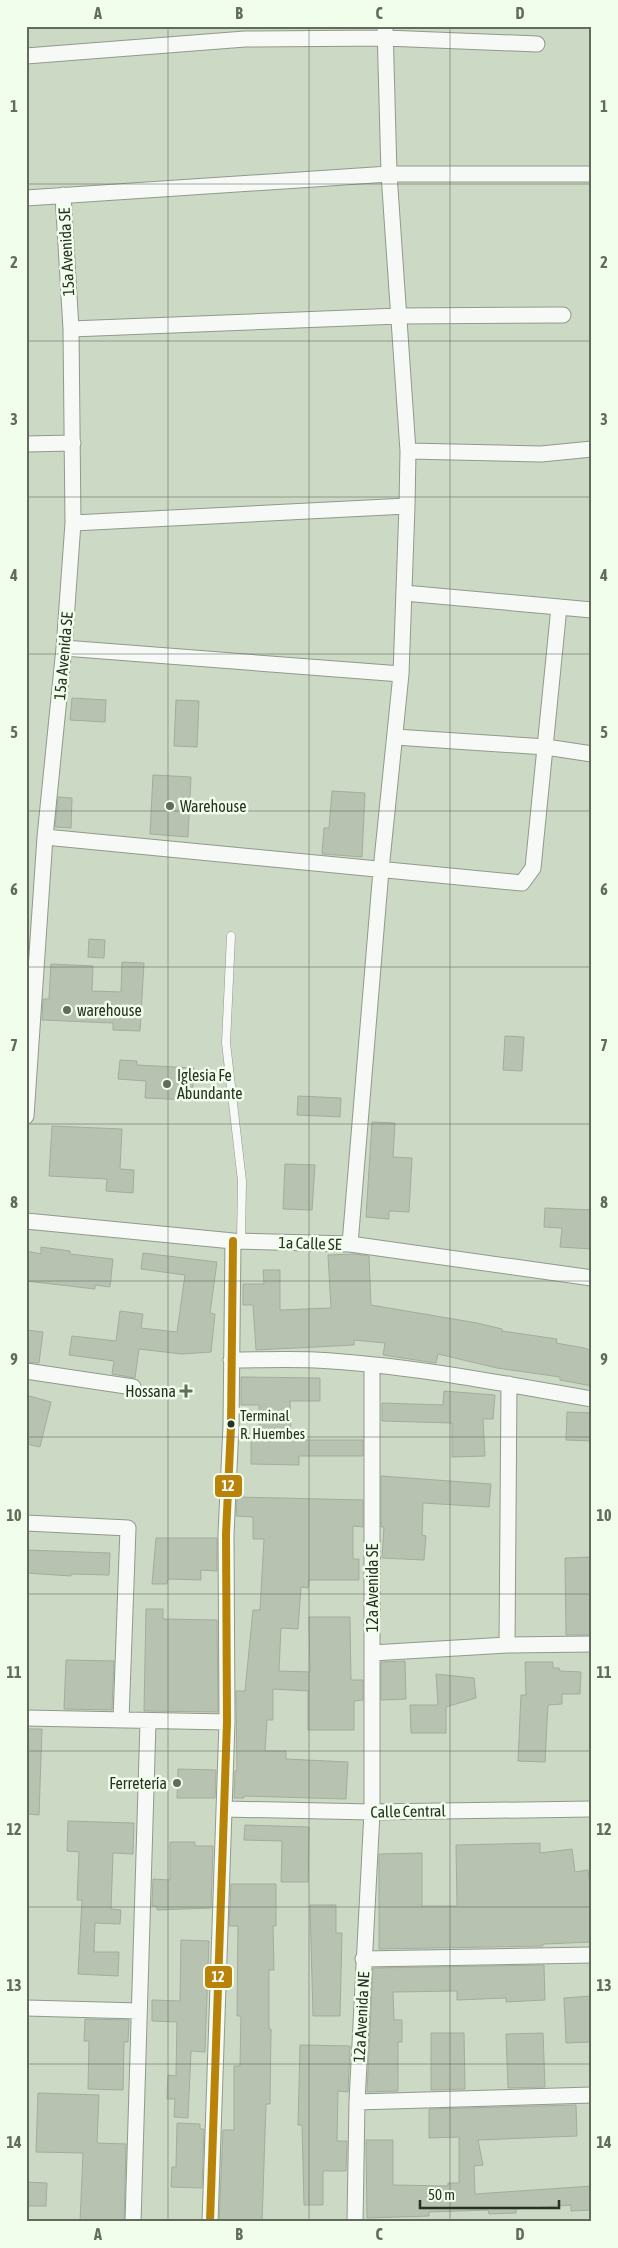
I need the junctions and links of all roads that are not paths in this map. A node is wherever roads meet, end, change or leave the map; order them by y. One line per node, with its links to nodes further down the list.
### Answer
1 (385, 32): 2 (street); 3 (street); 4 (street)
2 (537, 44)
3 (26, 56)
4 (389, 174): 5 (street); 6 (street); 9 (street)
5 (592, 174)
6 (63, 195): 7 (street); 10 (street, 15a Avenida SE)
7 (26, 198)
8 (563, 315): 9 (street)
9 (398, 316): 10 (street); 14 (street)
10 (71, 328): 11 (street, 15a Avenida SE)
11 (73, 443): 12 (street); 16 (street, 15a Avenida SE)
12 (26, 444)
13 (592, 449): 14 (street)
14 (408, 451): 15 (street)
15 (407, 506): 16 (street); 17 (street)
16 (73, 523): 20 (street, 15a Avenida SE)
17 (404, 593): 18 (street); 21 (street)
18 (559, 608): 19 (street); 23 (street)
19 (592, 610)
20 (64, 648): 21 (street); 25 (street, 15a Avenida SE)
21 (401, 674): 22 (street)
22 (396, 737): 23 (street); 26 (street)
23 (546, 747): 24 (street); 26 (street)
24 (592, 754)
25 (45, 837): 26 (street); 28 (street, 15a Avenida SE)
26 (381, 870): 31 (street)
27 (230, 936): 30 (lane)
28 (26, 1116)
29 (26, 1221): 30 (street, 1a Calle SE)
30 (237, 1241): 31 (street, 1a Calle SE); 33 (street)
31 (350, 1244): 32 (street, 1a Calle SE)
32 (592, 1278)
33 (231, 1360): 34 (street); 46 (street)
34 (372, 1365): 36 (street); 42 (street, 12a Avenida SE)
35 (26, 1371): 37 (street)
36 (509, 1384): 38 (street); 41 (street)
37 (134, 1387)
38 (592, 1399)
39 (26, 1523): 44 (street)
40 (592, 1644): 41 (street)
41 (507, 1645): 42 (street)
42 (372, 1654): 49 (street, 12a Avenida SE)
43 (26, 1718): 44 (street)
44 (121, 1720): 45 (street)
45 (148, 1722): 46 (street); 53 (street)
46 (227, 1722): 48 (street)
47 (592, 1809): 49 (street, Calle Central)
48 (225, 1810): 49 (street, Calle Central); 57 (street)
49 (372, 1812): 51 (street, 12a Avenida NE)
50 (592, 1955): 51 (street)
51 (363, 1959): 55 (street, 12a Avenida NE)
52 (26, 2008): 53 (street)
53 (139, 2011): 56 (street)
54 (592, 2095): 55 (street)
55 (357, 2102): 58 (street, 12a Avenida NE)
56 (133, 2222)
57 (210, 2222)
58 (355, 2222)

